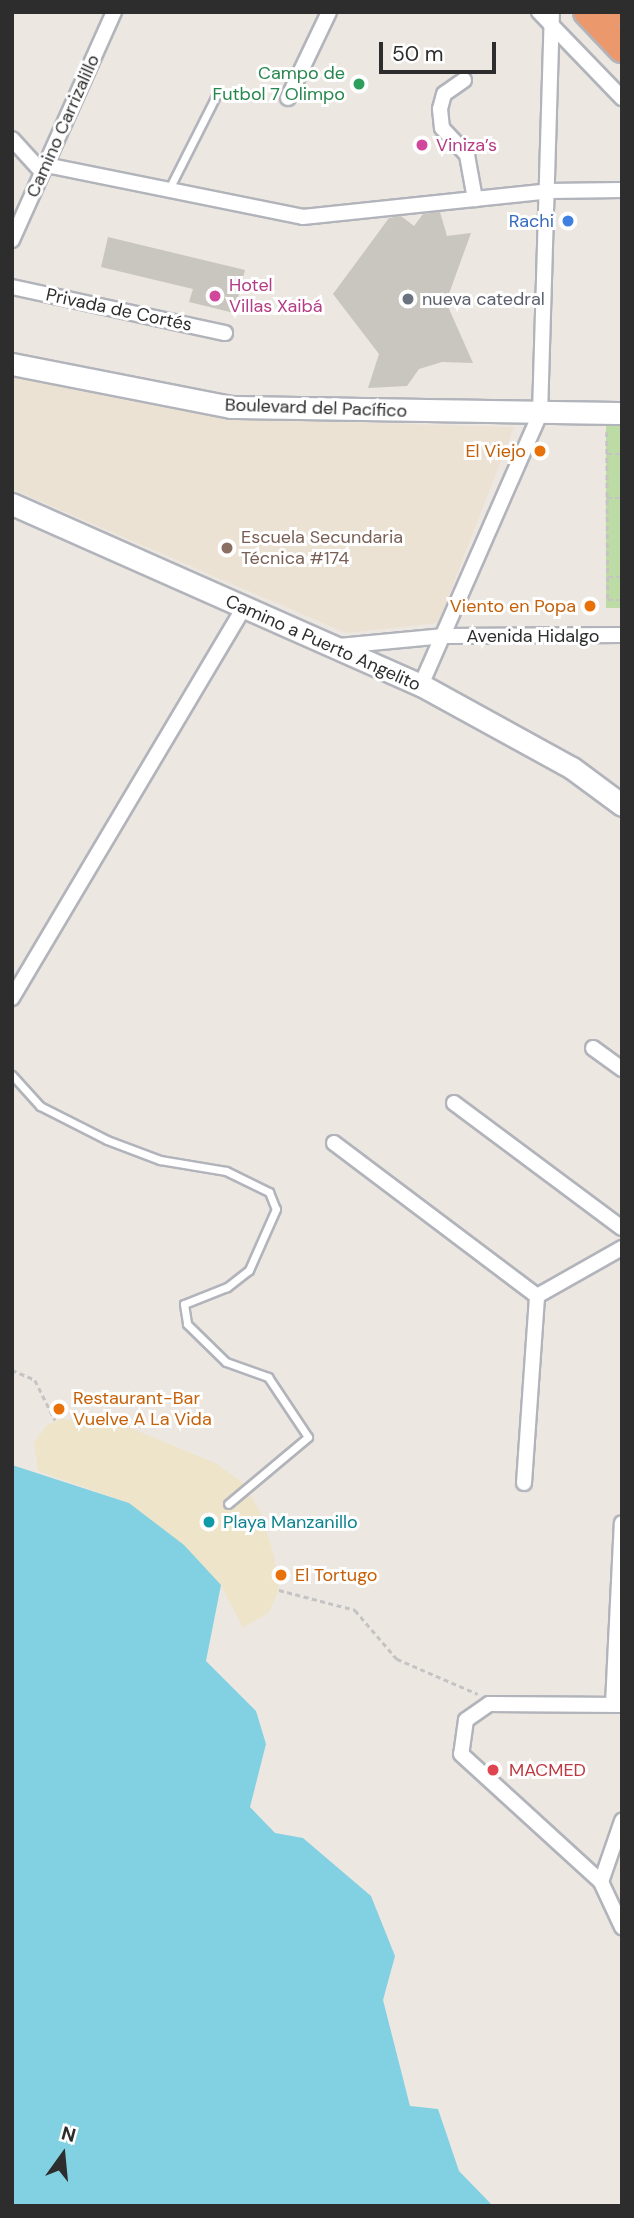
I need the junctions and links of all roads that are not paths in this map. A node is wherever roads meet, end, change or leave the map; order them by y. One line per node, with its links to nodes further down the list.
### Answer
1 (329, 12): 8 (street)
2 (587, 12): 5 (highway)
3 (108, 15): 11 (street, Camino Carrizalillo)
4 (547, 16): 9 (street); 14 (street)
5 (622, 49)
6 (464, 80): 15 (street)
7 (216, 94): 12 (lane)
8 (288, 98)
9 (622, 98)
10 (12, 139): 11 (street)
11 (44, 169): 12 (street); 16 (street, Camino Carrizalillo)
12 (169, 189): 15 (street)
13 (622, 190): 14 (street)
14 (550, 191): 15 (street); 20 (street)
15 (475, 199)
16 (12, 240)
17 (12, 287): 18 (street, Privada de Cortés)
18 (225, 333)
19 (12, 364): 20 (street, Boulevard del Pacífico)
20 (540, 414): 21 (street, Boulevard del Pacífico); 25 (street)
21 (614, 421)
22 (12, 504): 23 (street, Camino a Puerto Angelito)
23 (243, 609): 26 (street, Camino a Puerto Angelito); 29 (street)
24 (622, 635): 25 (street, Avenida Hidalgo)
25 (445, 636): 26 (street, Avenida Hidalgo); 27 (street)
26 (331, 647): 27 (street, Camino a Puerto Angelito)
27 (421, 685): 28 (street, Camino a Puerto Angelito)
28 (622, 805)
29 (12, 998)
30 (593, 1048): 31 (street)
31 (622, 1069)
32 (12, 1075): 39 (lane)
33 (454, 1103): 35 (street)
34 (334, 1143): 37 (street)
35 (622, 1228)
36 (622, 1248): 37 (street)
37 (537, 1296): 38 (street)
38 (524, 1483)
39 (228, 1504)
40 (622, 1523): 41 (street)
41 (617, 1704): 43 (street)
42 (622, 1821): 43 (street)
43 (601, 1882): 44 (street)
44 (622, 1927)

